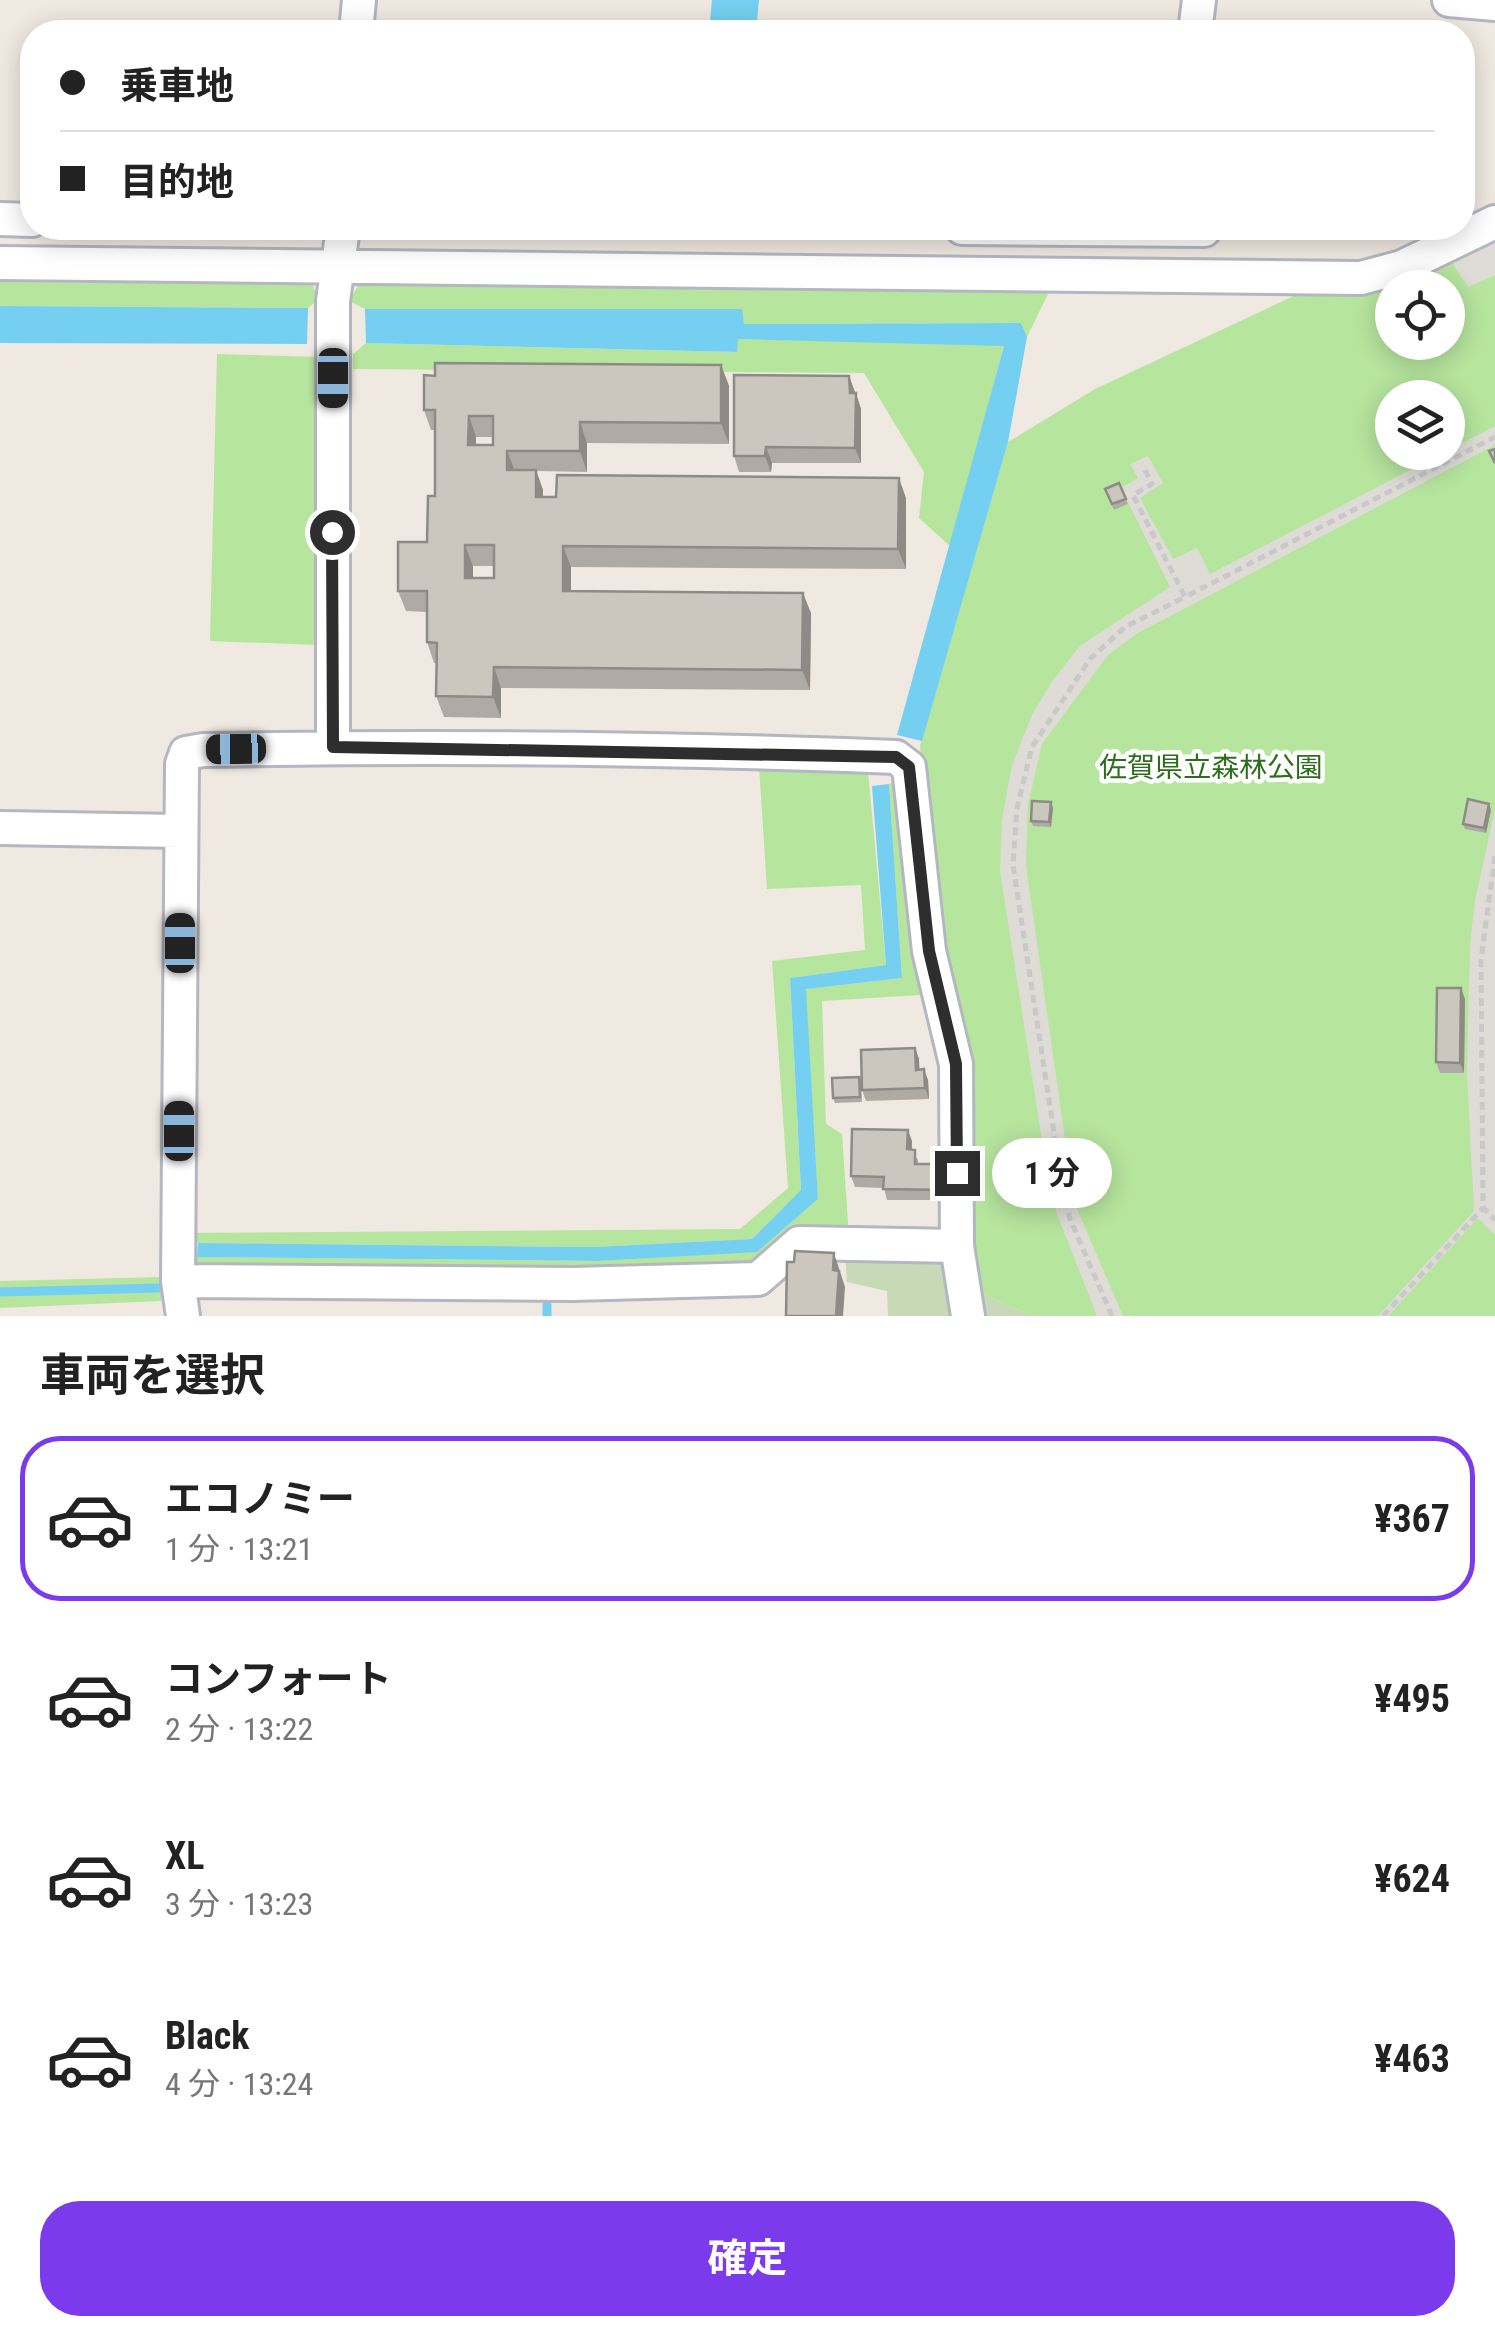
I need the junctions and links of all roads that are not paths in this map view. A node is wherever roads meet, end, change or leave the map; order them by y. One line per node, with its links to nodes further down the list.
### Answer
1 (1449, 0): 2 (street)
2 (1495, 4)
3 (342, 240): 7 (street)
4 (1205, 240): 8 (street)
5 (1458, 240): 8 (street)
6 (0, 263): 7 (street)
7 (341, 268): 8 (street); 9 (street)
8 (1210, 275)
9 (333, 747): 11 (street); 12 (street)
10 (0, 828): 11 (street)
11 (180, 830): 13 (street)
12 (958, 1246): 13 (street); 15 (street)
13 (178, 1281): 14 (street)
14 (183, 1316)
15 (968, 1316)

